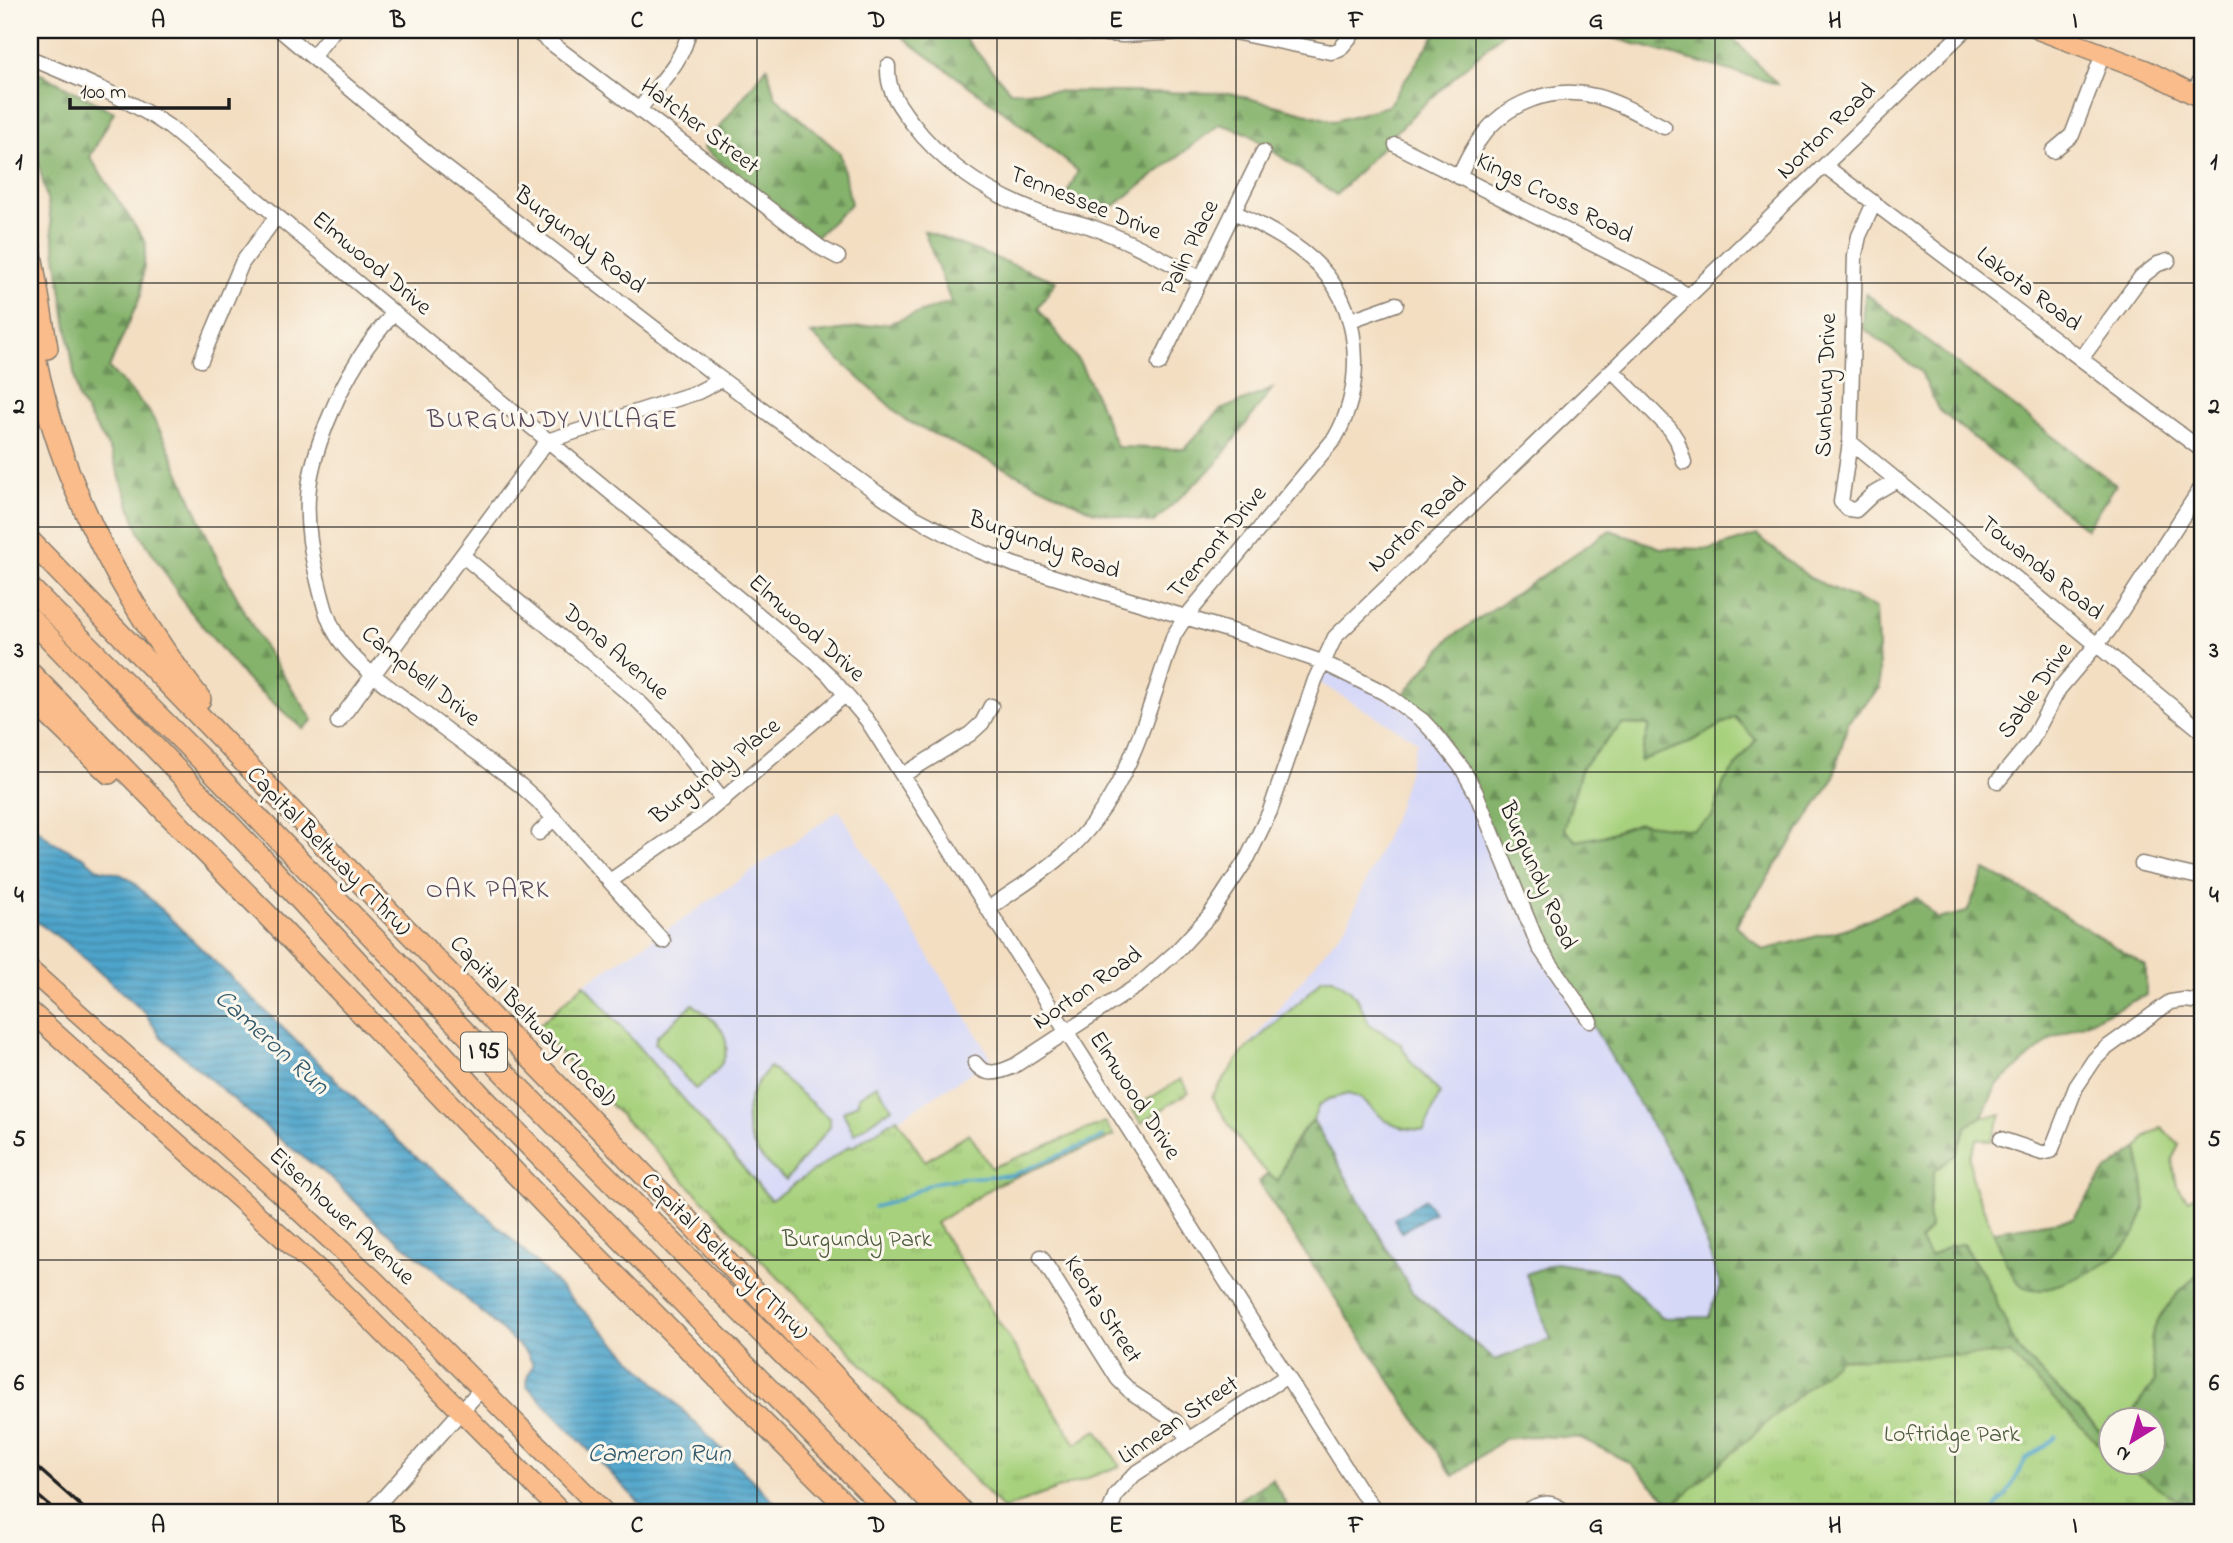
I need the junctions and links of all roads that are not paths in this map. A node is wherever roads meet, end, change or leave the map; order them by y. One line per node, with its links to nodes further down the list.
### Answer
1 (280, 30): 10 (street, Burgundy Road)
2 (334, 30): 10 (street)
3 (534, 30): 14 (street, Hatcher Street)
4 (689, 30): 14 (street)
5 (1052, 30): 6 (street)
6 (1356, 30)
7 (1965, 30): 19 (street, Norton Road)
8 (2039, 30): 9 (main road)
9 (2103, 54): 13 (main road); 17 (street)
10 (313, 56): 37 (street, Burgundy Road)
11 (30, 58): 23 (street, Elmwood Drive)
12 (888, 66): 27 (street, Tennessee Drive)
13 (2200, 89)
14 (639, 110): 25 (street, Hatcher Street)
15 (1664, 127): 20 (street)
16 (1396, 145): 20 (street, Kings Cross Road)
17 (2053, 151)
18 (1263, 152): 22 (street, Palin Place)
19 (1825, 166): 21 (street, Lakota Road); 28 (street, Norton Road)
20 (1459, 177): 28 (street, Kings Cross Road)
21 (1874, 203): 33 (street, Lakota Road); 39 (street, Sunbury Drive)
22 (1234, 212): 27 (street, Palin Place); 31 (street, Tremont Drive)
23 (277, 216): 30 (street, Elmwood Drive); 34 (street)
24 (30, 248): 44 (highway)
25 (838, 257)
26 (2168, 261): 33 (street)
27 (1201, 278): 35 (street, Palin Place)
28 (1688, 296): 36 (street, Norton Road)
29 (1396, 304): 31 (street)
30 (394, 313): 38 (street, Elmwood Drive); 53 (street, Campbell Drive)
31 (1352, 320): 49 (street, Tremont Drive)
32 (30, 330): 44 (highway)
33 (2081, 359): 40 (street, Lakota Road)
34 (201, 360)
35 (1159, 363)
36 (1612, 370): 41 (street); 51 (street, Norton Road)
37 (721, 380): 38 (street); 49 (street, Burgundy Road)
38 (547, 442): 46 (street); 54 (street, Elmwood Drive)
39 (1850, 442): 42 (street, Towanda Road); 42 (street, Sunbury Drive)
40 (2203, 451)
41 (1684, 462)
42 (1897, 480): 50 (street, Towanda Road)
43 (2203, 485): 50 (street, Sable Drive)
44 (82, 500): 61 (highway)
45 (30, 541): 61 (highway, Capital Beltway (Local) / I 95)
46 (462, 555): 53 (street); 62 (street, Dona Avenue)
47 (30, 587): 88 (highway, Capital Beltway (Thru) / I 95)
48 (30, 618): 87 (highway, I 95)
49 (1185, 618): 51 (street, Burgundy Road); 68 (street, Tremont Drive)
50 (2097, 644): 58 (street, Towanda Road); 60 (street, Sable Drive)
51 (1322, 662): 74 (street, Burgundy Road); 75 (street, Norton Road)
52 (30, 673): 69 (highway, I 95)
53 (374, 674): 57 (street); 63 (street, Campbell Drive)
54 (846, 694): 59 (street, Elmwood Drive); 62 (street, Burgundy Place)
55 (30, 697): 69 (highway)
56 (991, 706): 59 (street)
57 (338, 722)
58 (2202, 728)
59 (903, 775): 68 (street, Elmwood Drive)
60 (1998, 781)
61 (265, 783): 89 (highway, Capital Beltway (Local) / I 95)
62 (723, 800): 67 (street, Burgundy Place)
63 (554, 818): 64 (street); 67 (street, Campbell Drive)
64 (539, 833)
65 (2142, 864): 66 (street)
66 (2203, 878)
67 (610, 881): 70 (street, Campbell Drive)
68 (988, 909): 75 (street, Elmwood Drive)
69 (272, 920): 86 (highway, I 95)
70 (663, 941)
71 (30, 970): 80 (main road, Eisenhower Avenue)
72 (2203, 1002): 77 (street)
73 (30, 1011): 81 (main road)
74 (1590, 1021)
75 (1067, 1033): 76 (street, Norton Road); 79 (street, Elmwood Drive)
76 (975, 1063)
77 (2001, 1139)
78 (1041, 1257): 82 (street, Keota Street)
79 (1287, 1376): 82 (street, Linnean Street); 91 (street, Elmwood Drive)
80 (482, 1388): 81 (street); 85 (main road, Eisenhower Avenue)
81 (462, 1410): 83 (street); 84 (main road)
82 (1189, 1440): 90 (street, Linnean Street)
83 (370, 1513)
84 (562, 1513)
85 (605, 1513)
86 (853, 1513)
87 (890, 1513)
88 (941, 1513)
89 (963, 1513)
90 (1108, 1513)
91 (1378, 1513)
92 (1525, 1513): 93 (street)
93 (1566, 1513)

